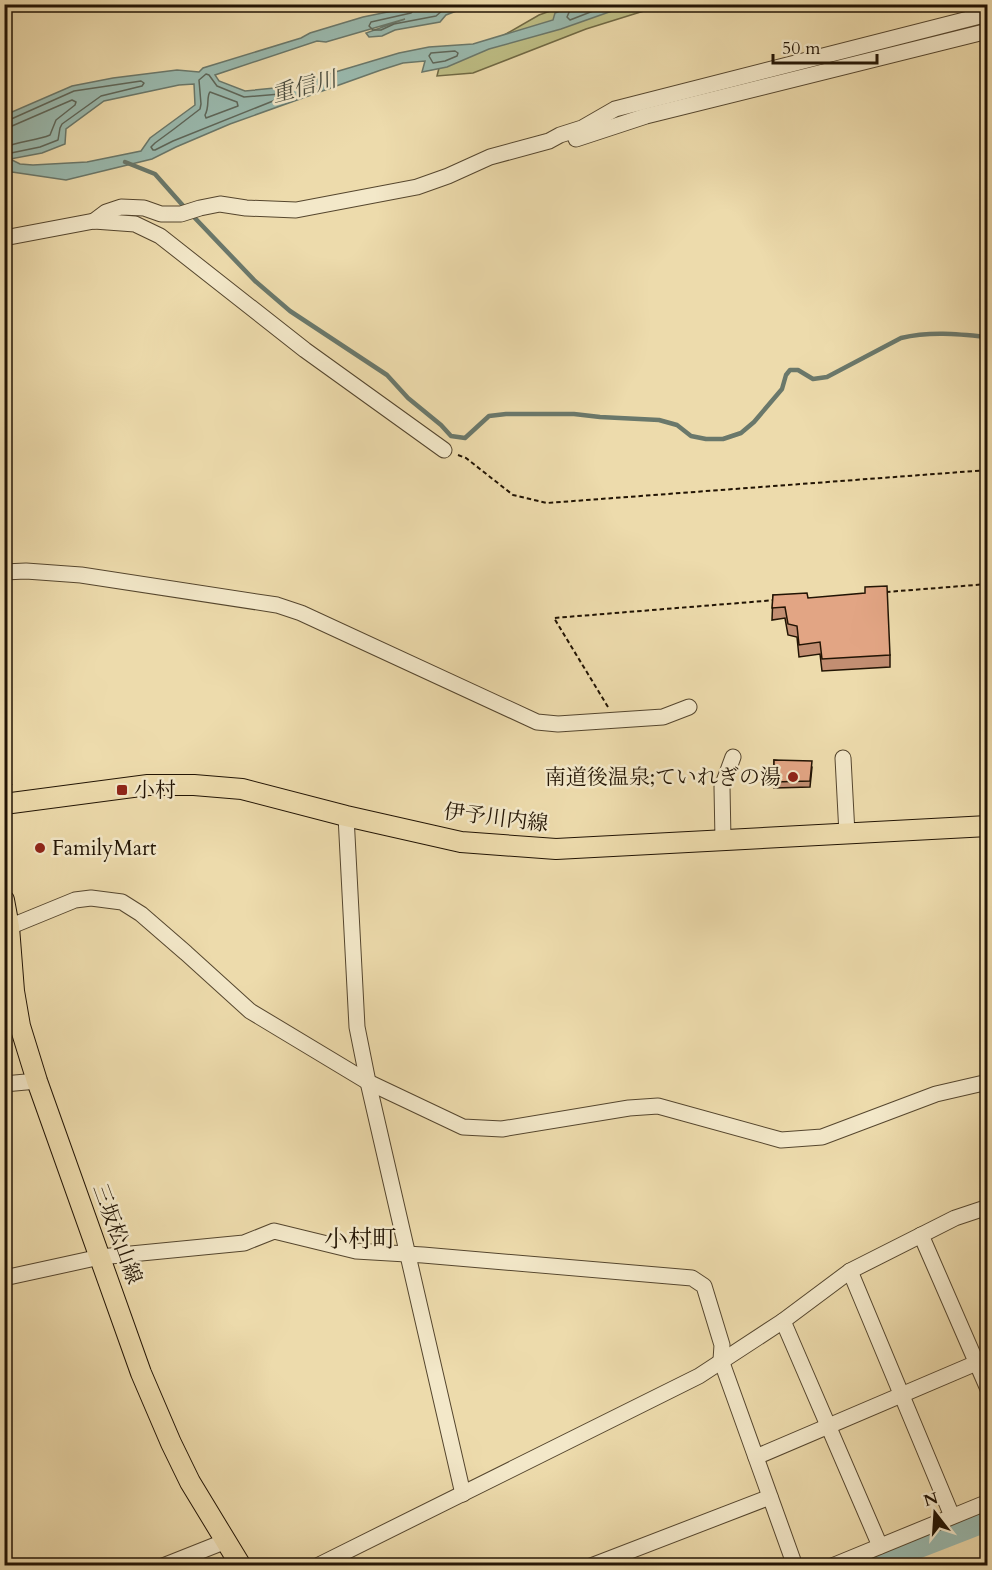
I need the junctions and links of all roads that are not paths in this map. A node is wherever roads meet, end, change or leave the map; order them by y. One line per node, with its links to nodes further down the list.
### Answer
1 (987, 14): 3 (street)
2 (987, 31): 3 (street)
3 (549, 141): 4 (street)
4 (94, 221): 5 (street); 6 (street)
5 (4, 238)
6 (444, 450)
7 (4, 572): 8 (street)
8 (689, 707)
9 (733, 757): 15 (street)
10 (843, 758): 14 (street)
11 (4, 804): 12 (main road, 伊予川内線)
12 (346, 816): 15 (main road, 伊予川内線); 19 (street)
13 (987, 826): 14 (main road, 伊予川内線)
14 (846, 834): 15 (main road, 伊予川内線)
15 (723, 840)
16 (4, 900): 17 (main road, 三坂松山線)
17 (9, 927): 18 (main road, 三坂松山線); 19 (street)
18 (37, 1081): 21 (street); 25 (main road, 三坂松山線)
19 (368, 1082): 20 (street); 24 (street)
20 (987, 1082)
21 (4, 1084)
22 (987, 1207): 23 (street)
23 (921, 1234): 26 (street); 30 (street)
24 (408, 1255): 25 (street); 29 (street); 35 (street)
25 (100, 1257): 27 (street); 39 (main road, 三坂松山線)
26 (850, 1271): 28 (street); 32 (street)
27 (4, 1278)
28 (783, 1321): 29 (street); 33 (street)
29 (721, 1360): 34 (street); 35 (street)
30 (982, 1360): 31 (street); 32 (street)
31 (987, 1389)
32 (902, 1394): 33 (street); 38 (street)
33 (828, 1426): 34 (street); 40 (street)
34 (756, 1457): 36 (street)
35 (463, 1494): 43 (street)
36 (770, 1497): 44 (street); 45 (street)
37 (987, 1502): 38 (street)
38 (952, 1516): 40 (street)
39 (226, 1541): 41 (street); 42 (main road, 三坂松山線)
40 (880, 1546): 46 (street)
41 (163, 1566)
42 (241, 1566)
43 (317, 1566)
44 (591, 1566)
45 (795, 1566)
46 (832, 1566)

